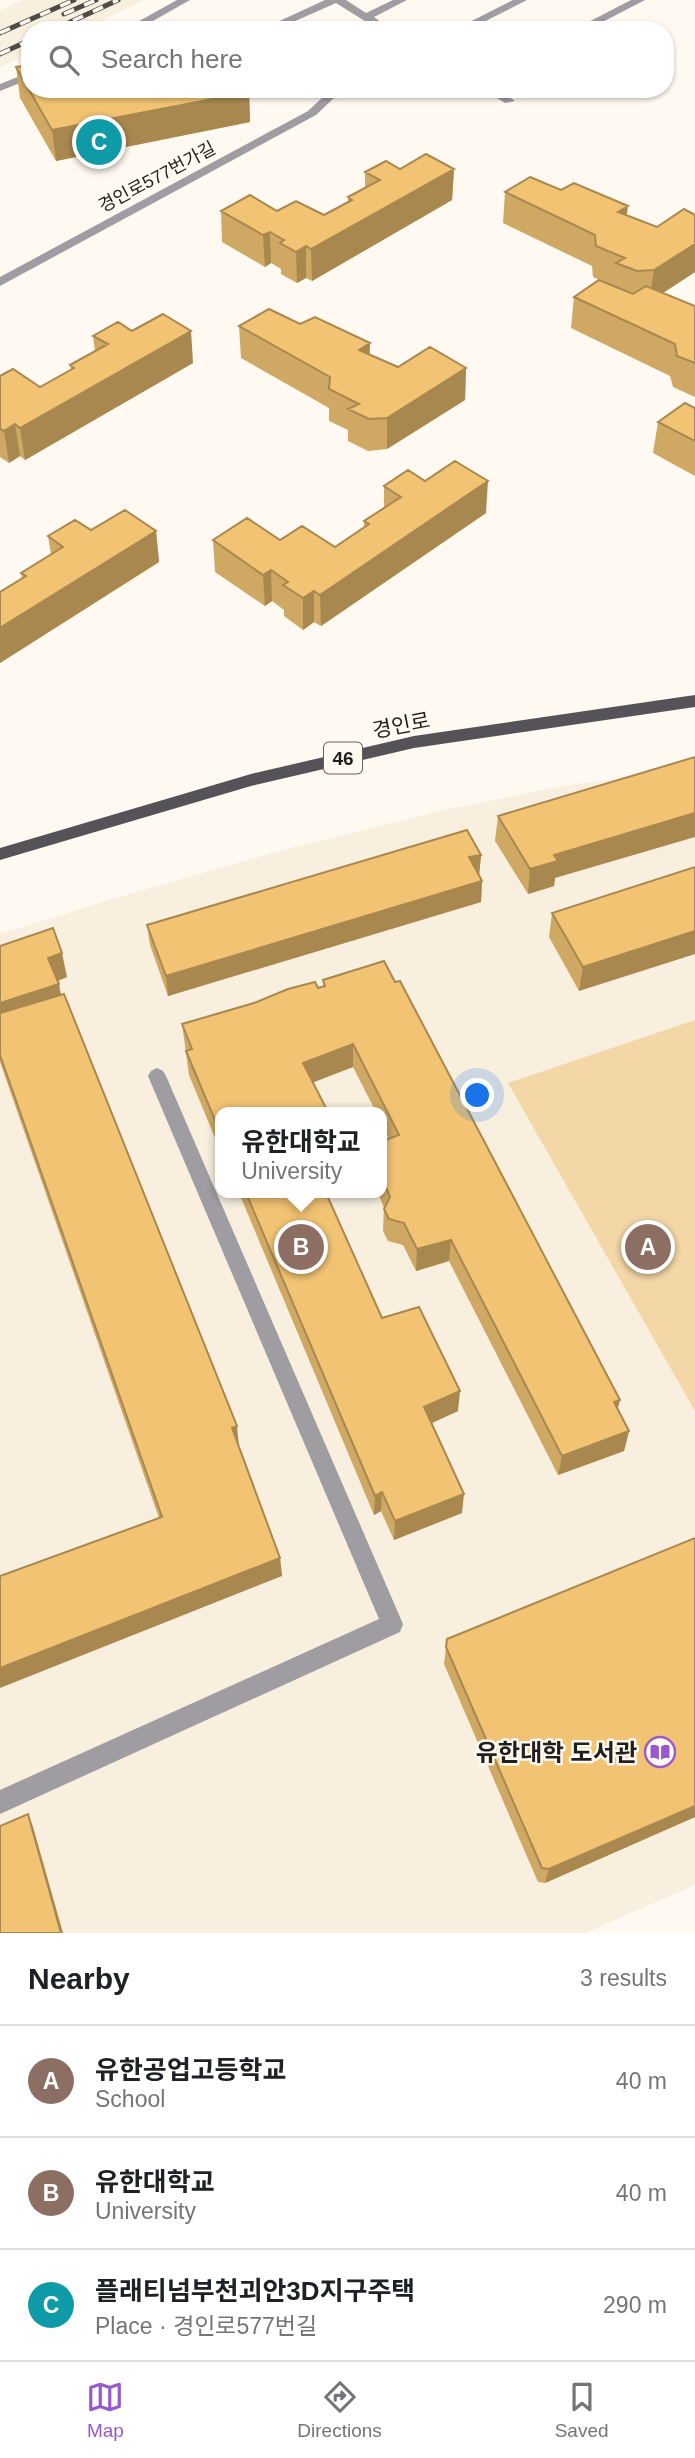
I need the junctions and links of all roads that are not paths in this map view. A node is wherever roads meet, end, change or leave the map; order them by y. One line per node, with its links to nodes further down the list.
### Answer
1 (185, 0): 7 (street)
2 (336, 0): 6 (street); 8 (street)
3 (402, 0): 6 (street)
4 (522, 0): 10 (street)
5 (640, 0): 11 (street)
6 (366, 17): 9 (street)
7 (145, 21)
8 (286, 21)
9 (372, 21)
10 (478, 21)
11 (597, 21)
12 (21, 79): 13 (street)
13 (0, 88)
14 (328, 98): 17 (street, 경인로577번가길)
15 (504, 98): 16 (street)
16 (509, 101)
17 (0, 282)
18 (695, 701): 19 (main road, 경인로 / 46)
19 (0, 854)
20 (157, 1076): 21 (street)
21 (0, 1802)

